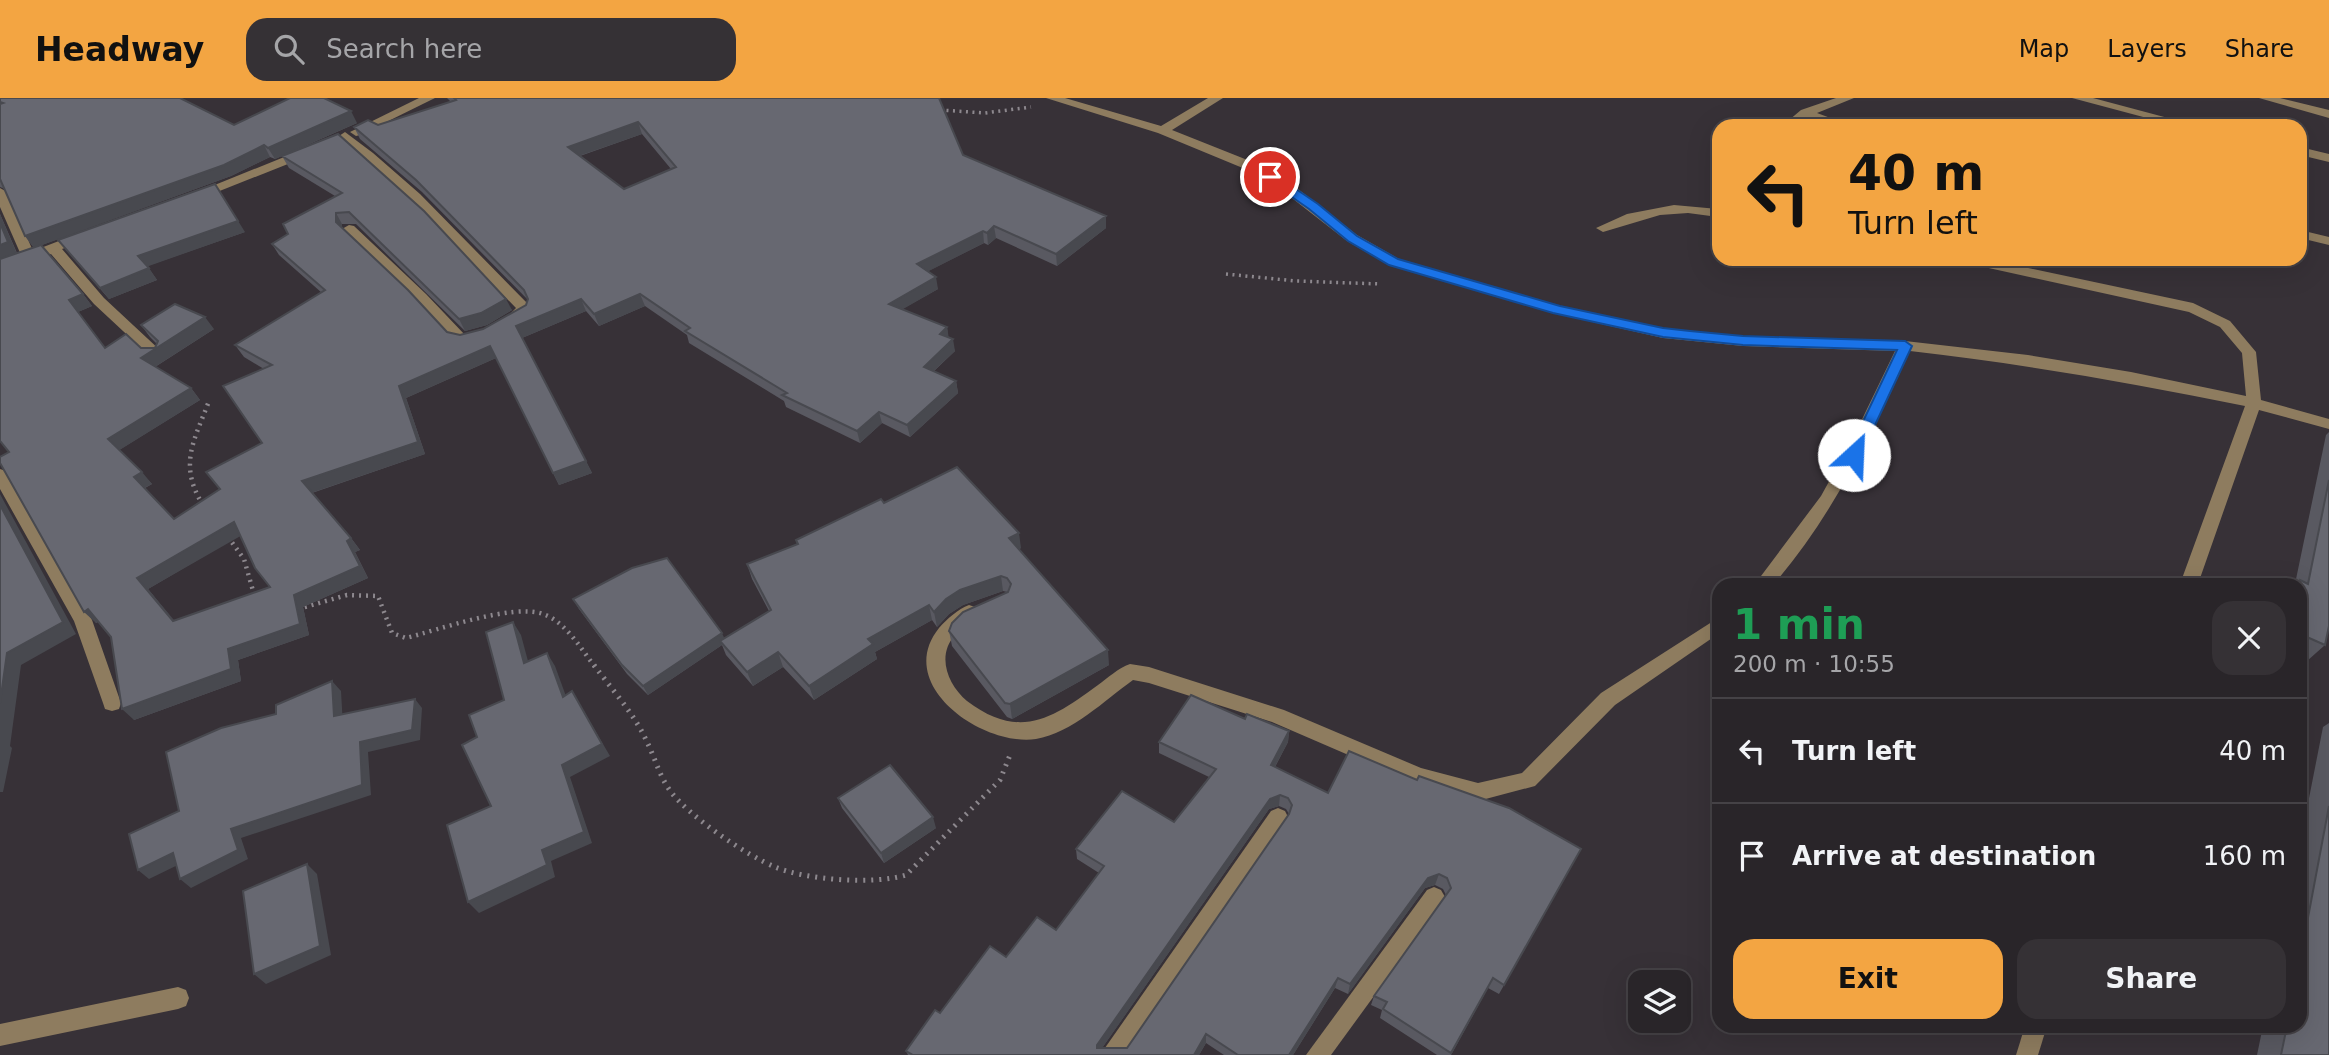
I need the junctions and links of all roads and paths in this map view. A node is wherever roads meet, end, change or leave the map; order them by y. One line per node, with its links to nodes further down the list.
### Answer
1 (429, 98): 15 (street)
2 (1052, 98): 14 (street)
3 (1217, 98): 14 (street)
4 (1848, 98): 9 (street)
5 (2078, 98): 13 (street)
6 (2265, 98): 10 (street)
7 (1038, 104): 8 (path)
8 (929, 110)
9 (1805, 113): 11 (street); 12 (street)
10 (2329, 114)
11 (1797, 119)
12 (1824, 119)
13 (2164, 119)
14 (1162, 130): 32 (street)
15 (333, 141): 19 (street); 22 (street)
16 (2307, 153): 17 (street)
17 (2329, 158)
18 (0, 192): 27 (street)
19 (183, 200)
20 (1712, 213): 21 (street)
21 (1603, 228)
22 (349, 229)
23 (92, 234): 26 (street)
24 (2307, 235): 25 (street)
25 (2329, 241)
26 (53, 248): 27 (street); 33 (street)
27 (29, 257): 29 (street)
28 (2000, 266): 35 (street)
29 (0, 268)
30 (1226, 274): 31 (path)
31 (1381, 284)
32 (1905, 346): 35 (street); 40 (street)
33 (157, 355)
34 (209, 401): 38 (path)
35 (2253, 403): 36 (street); 41 (street)
36 (2329, 424)
37 (0, 475): 46 (street)
38 (205, 508)
39 (225, 533): 42 (path)
40 (1769, 578)
41 (2191, 578)
42 (260, 604)
43 (991, 604): 47 (street)
44 (293, 611): 47 (path)
45 (1712, 629): 47 (street)
46 (112, 703)
47 (1037, 731)
48 (1278, 817): 53 (street)
49 (1434, 897): 54 (street)
50 (178, 998): 52 (street)
51 (2034, 1033): 55 (street)
52 (0, 1035)
53 (1111, 1055)
54 (1317, 1055)
55 (2027, 1055)

